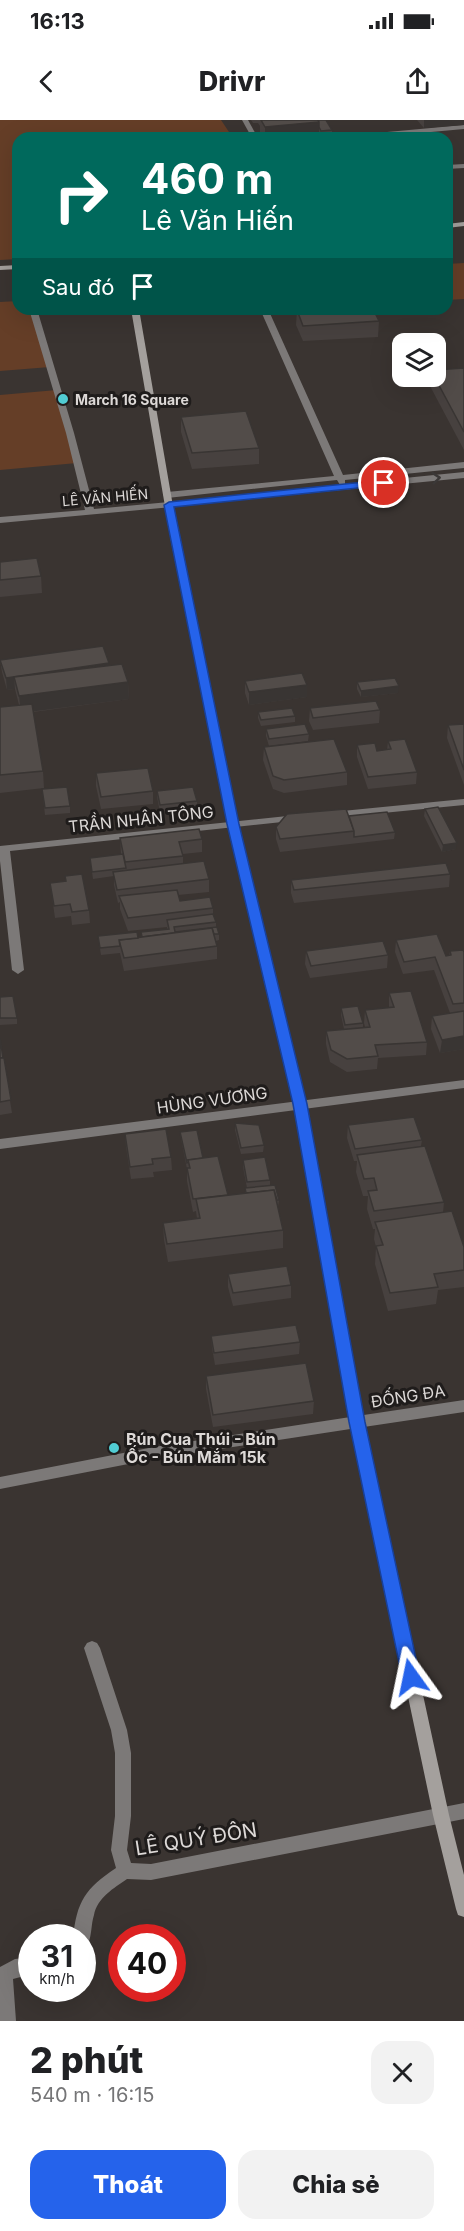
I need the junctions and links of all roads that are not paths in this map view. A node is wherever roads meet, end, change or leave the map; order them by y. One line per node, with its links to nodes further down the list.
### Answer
1 (464, 128): 2 (street)
2 (416, 132)
3 (35, 315): 11 (street)
4 (136, 315): 10 (street)
5 (267, 315): 8 (street)
6 (464, 465): 8 (street, LÊ VĂN HIẾN)
7 (464, 475): 9 (street, LÊ VĂN HIẾN, one-way to 7)
8 (339, 478): 9 (street); 10 (street, LÊ VĂN HIẾN)
9 (344, 487): 10 (street, LÊ VĂN HIẾN)
10 (168, 500): 11 (street, LÊ VĂN HIẾN); 14 (street)
11 (90, 511): 12 (street, LÊ VĂN HIẾN)
12 (0, 520)
13 (464, 802): 14 (street, TRẦN NHÂN TÔNG)
14 (233, 824): 15 (street, TRẦN NHÂN TÔNG); 19 (street)
15 (2, 849): 16 (street)
16 (5, 903): 17 (street)
17 (18, 970)
18 (464, 1084): 19 (street, HÙNG VƯƠNG)
19 (300, 1104): 20 (street, HÙNG VƯƠNG); 22 (street)
20 (0, 1144)
21 (464, 1406): 22 (street, ĐỐNG ĐA)
22 (357, 1422): 23 (street, ĐỐNG ĐA); 26 (street)
23 (0, 1483)
24 (92, 1648): 27 (street, LÊ QUÝ ĐÔN)
25 (464, 1811): 26 (street, LÊ QUÝ ĐÔN)
26 (441, 1815): 27 (street, LÊ QUÝ ĐÔN); 28 (street)
27 (125, 1871): 29 (street)
28 (464, 1909)
29 (83, 1924)
30 (18, 1967): 31 (street)
31 (7, 2021)

